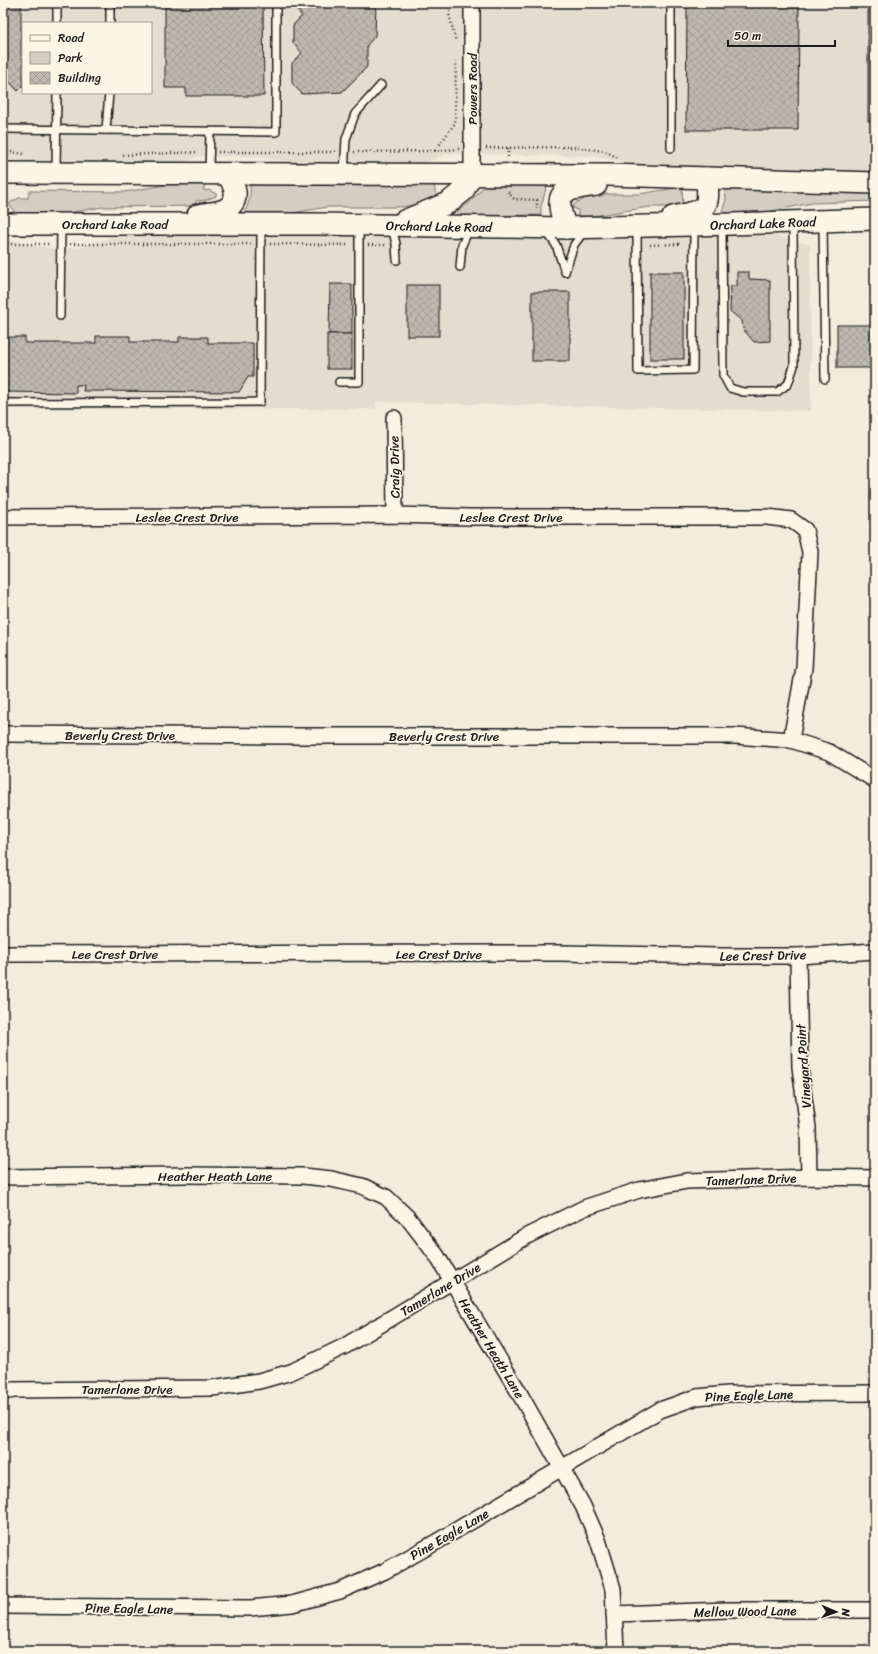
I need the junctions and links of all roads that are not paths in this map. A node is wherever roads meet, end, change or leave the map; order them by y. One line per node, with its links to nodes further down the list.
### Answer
1 (57, 3): 6 (lane)
2 (110, 3): 7 (lane)
3 (276, 3): 14 (lane)
4 (472, 3): 20 (street, Powers Road)
5 (671, 3): 15 (lane)
6 (57, 22)
7 (110, 22)
8 (381, 85): 19 (lane)
9 (57, 94): 12 (lane)
10 (109, 94): 13 (lane)
11 (3, 129): 12 (lane)
12 (57, 130): 13 (lane); 17 (lane)
13 (106, 130): 14 (lane)
14 (210, 132): 18 (lane)
15 (671, 148)
16 (3, 173): 17 (main road)
17 (56, 173): 18 (main road); 24 (main road)
18 (218, 174): 19 (main road); 31 (main road)
19 (344, 174): 20 (main road)
20 (472, 174): 21 (main road); 34 (main road)
21 (670, 177): 22 (main road); 40 (main road)
22 (706, 178): 23 (main road); 38 (main road)
23 (875, 183)
24 (3, 185)
25 (875, 218): 27 (main road, Orchard Lake Road)
26 (540, 220): 37 (main road, Orchard Lake Road); 39 (lane); 40 (main road, Orchard Lake Road)
27 (823, 221): 28 (main road, Orchard Lake Road); 44 (lane)
28 (793, 222): 36 (main road, Orchard Lake Road); 36 (lane)
29 (3, 224): 30 (main road, Orchard Lake Road)
30 (61, 224): 31 (main road, Orchard Lake Road); 43 (lane)
31 (161, 224): 32 (main road, Orchard Lake Road)
32 (261, 224): 33 (main road, Orchard Lake Road); 46 (lane)
33 (359, 225): 34 (main road, Orchard Lake Road); 45 (lane)
34 (392, 225): 37 (main road, Orchard Lake Road); 41 (lane)
35 (694, 225): 36 (main road, Orchard Lake Road); 38 (main road, Orchard Lake Road); 38 (lane)
36 (722, 225)
37 (470, 226): 42 (lane)
38 (640, 226): 39 (main road, Orchard Lake Road)
39 (587, 227): 40 (main road, Orchard Lake Road)
40 (566, 228)
41 (397, 260)
42 (460, 267)
43 (60, 316)
44 (825, 379)
45 (339, 382)
46 (3, 402)
47 (394, 418): 48 (street, Craig Drive)
48 (395, 515): 49 (street, Leslee Crest Drive); 51 (street, Leslee Crest Drive)
49 (3, 518)
50 (3, 734): 51 (street, Beverly Crest Drive)
51 (792, 740): 52 (street, Beverly Crest Drive)
52 (875, 780)
53 (875, 951): 55 (street, Lee Crest Drive)
54 (3, 954): 55 (street, Lee Crest Drive)
55 (798, 956): 57 (street, Vineyard Point)
56 (3, 1177): 59 (street, Heather Heath Lane)
57 (809, 1177): 58 (street, Tamerlane Drive); 59 (street, Tamerlane Drive)
58 (875, 1178)
59 (453, 1282): 60 (street, Tamerlane Drive); 62 (street, Heather Heath Lane)
60 (3, 1392)
61 (875, 1393): 62 (street, Pine Eagle Lane)
62 (562, 1467): 63 (street, Pine Eagle Lane); 65 (street, Heather Heath Lane)
63 (3, 1606)
64 (875, 1610): 65 (street, Mellow Wood Lane)
65 (614, 1614): 66 (street, Heather Heath Lane)
66 (616, 1651)

